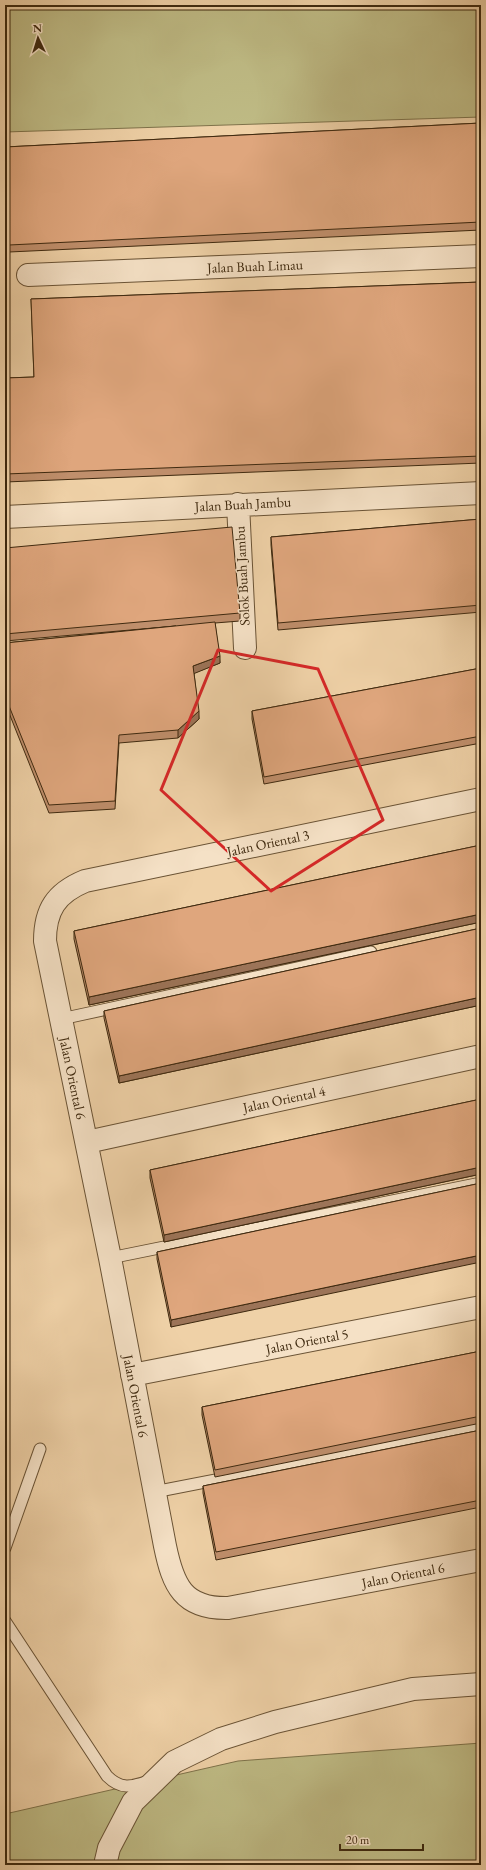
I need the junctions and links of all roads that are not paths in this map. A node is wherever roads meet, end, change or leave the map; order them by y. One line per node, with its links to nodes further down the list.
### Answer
1 (481, 256): 2 (street, Jalan Buah Limau)
2 (28, 275)
3 (481, 493): 4 (street, Jalan Buah Jambu)
4 (238, 504): 5 (street, Jalan Buah Jambu); 6 (street, Solok Buah Jambu)
5 (5, 517)
6 (245, 648)
7 (481, 799): 8 (street, Jalan Oriental 3)
8 (59, 897): 10 (street, Jalan Oriental 6)
9 (380, 950): 10 (lane)
10 (61, 1019): 12 (street, Jalan Oriental 6)
11 (481, 1056): 12 (street, Jalan Oriental 4)
12 (87, 1142): 14 (street, Jalan Oriental 6)
13 (481, 1183): 14 (lane)
14 (110, 1258): 16 (street, Jalan Oriental 6)
15 (481, 1307): 16 (street, Jalan Oriental 5)
16 (132, 1375): 19 (street, Jalan Oriental 6)
17 (481, 1428): 19 (lane)
18 (40, 1450): 20 (lane)
19 (154, 1492): 21 (street, Jalan Oriental 6)
20 (5, 1548)
21 (481, 1560)
22 (5, 1621): 24 (lane)
23 (481, 1684): 24 (street)
24 (157, 1778): 25 (street)
25 (105, 1865)

